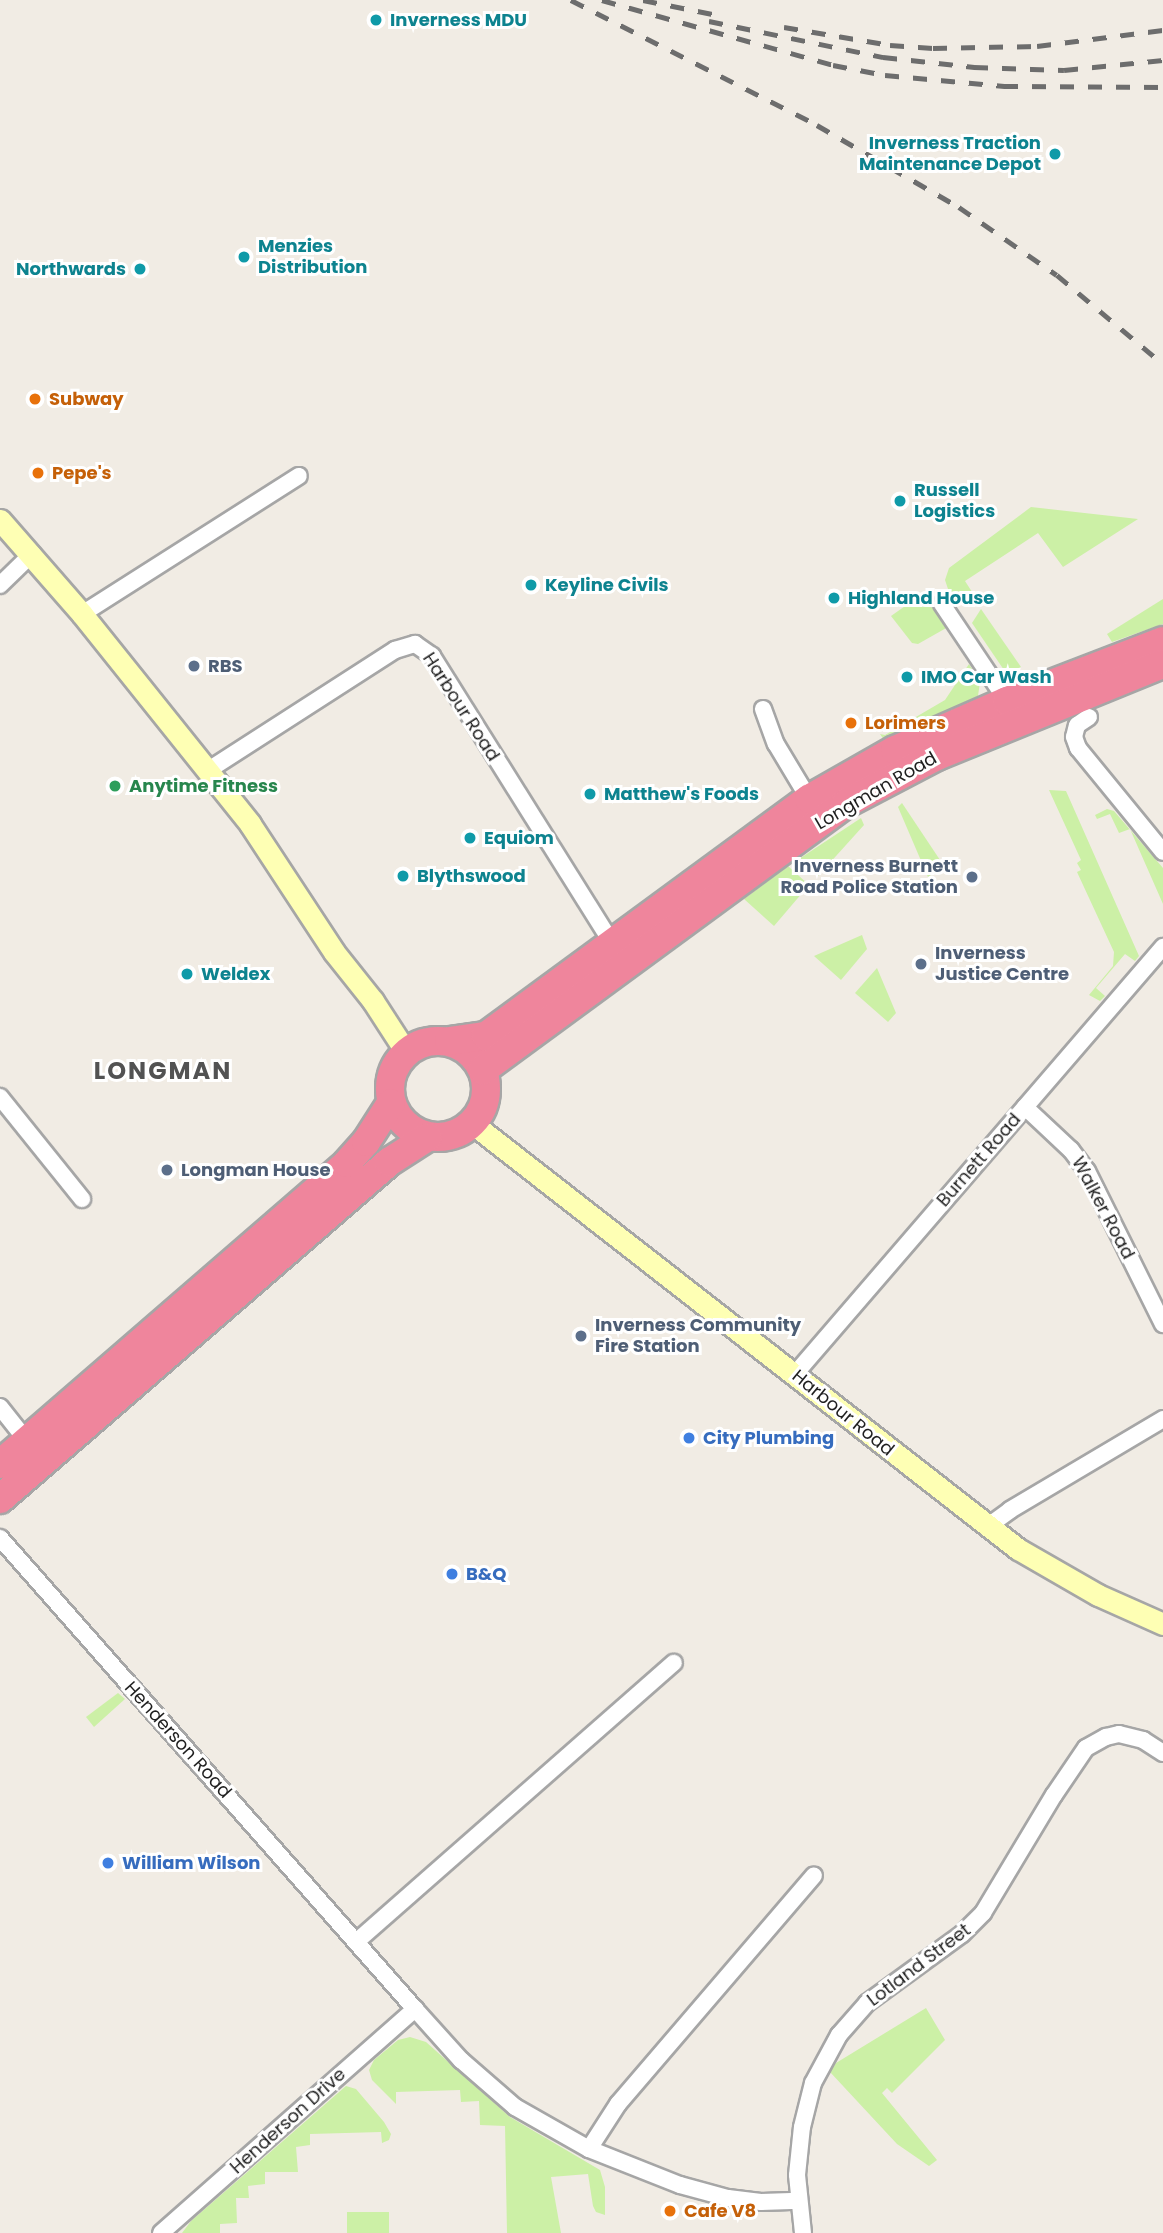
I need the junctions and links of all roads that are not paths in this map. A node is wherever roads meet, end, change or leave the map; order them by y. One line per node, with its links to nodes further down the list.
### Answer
1 (299, 476): 6 (street)
2 (0, 520): 3 (street)
3 (32, 555): 4 (street); 6 (street)
4 (0, 584)
5 (942, 604): 9 (street)
6 (82, 614): 12 (street)
7 (1163, 642): 9 (highway, Longman Road)
8 (1163, 664): 19 (highway, Longman Road)
9 (1007, 701): 13 (highway, Longman Road)
10 (763, 709): 13 (street, Longman Road)
11 (1089, 717): 14 (street)
12 (207, 771): 15 (street, Harbour Road); 18 (street)
13 (809, 799): 15 (highway, Longman Road)
14 (1163, 852)
15 (612, 943): 17 (highway, Longman Road)
16 (1163, 947): 22 (street, Burnett Road)
17 (449, 1041): 18 (highway); 19 (highway)
18 (406, 1052): 21 (highway)
19 (483, 1070): 23 (highway)
20 (0, 1097): 25 (street)
21 (391, 1103): 24 (highway); 30 (highway)
22 (1025, 1107): 26 (street, Walker Road); 27 (street, Burnett Road)
23 (473, 1124): 24 (highway); 27 (street, Harbour Road)
24 (428, 1137): 32 (highway)
25 (82, 1199)
26 (1163, 1324)
27 (794, 1374): 33 (street, Harbour Road)
28 (0, 1407): 30 (street)
29 (1163, 1419): 33 (street)
30 (27, 1441): 31 (highway)
31 (0, 1464)
32 (0, 1499)
33 (987, 1527): 35 (street, Harbour Road)
34 (0, 1538): 39 (street, Henderson Road)
35 (1163, 1624)
36 (674, 1664): 39 (street)
37 (1163, 1753): 42 (street, Lotland Street)
38 (814, 1875): 41 (street)
39 (356, 1942): 40 (street, Henderson Road)
40 (415, 2009): 41 (street, Henderson Road); 43 (street, Henderson Drive)
41 (589, 2149): 42 (street, Henderson Road)
42 (799, 2201): 44 (street, Lotland Street)
43 (161, 2233)
44 (803, 2233)

